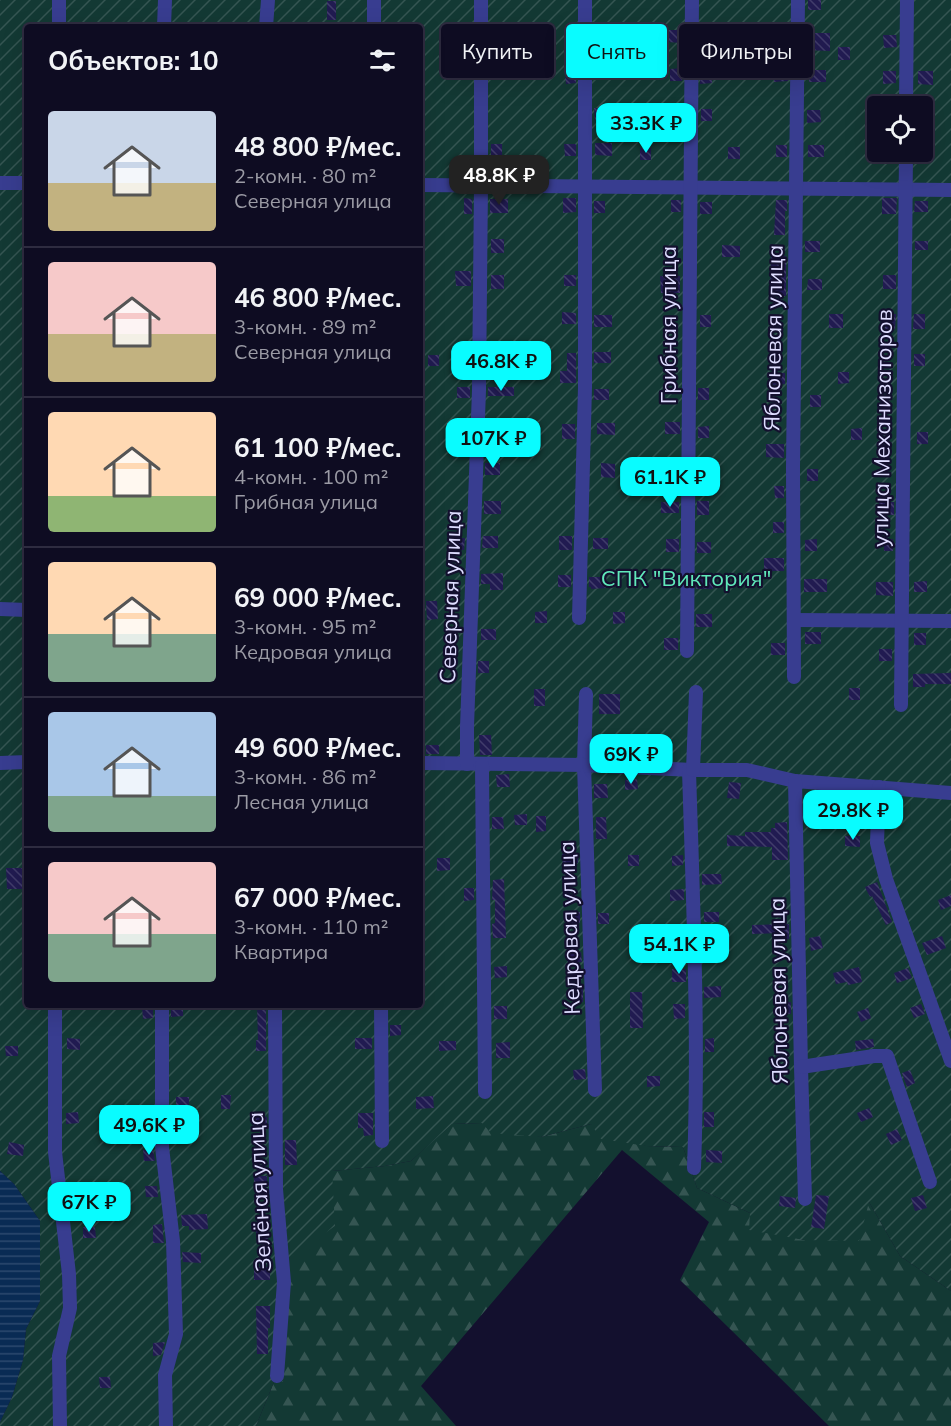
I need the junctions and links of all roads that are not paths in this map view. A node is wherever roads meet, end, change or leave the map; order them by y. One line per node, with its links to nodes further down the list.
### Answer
1 (59, 0): 10 (street)
2 (165, 0): 11 (street)
3 (268, 0): 12 (street)
4 (374, 0): 13 (street)
5 (481, 0): 18 (street, Северная улица)
6 (585, 0): 20 (street)
7 (692, 0): 21 (street, Грибная улица)
8 (798, 0): 22 (street, Яблоневая улица)
9 (907, 0): 14 (street)
10 (59, 24)
11 (164, 24)
12 (266, 24)
13 (374, 24)
14 (906, 96)
15 (906, 162): 23 (street, улица Механизаторов)
16 (0, 183): 17 (street)
17 (24, 183)
18 (481, 184): 19 (street); 20 (street); 39 (street, Северная улица)
19 (423, 185)
20 (584, 187): 21 (street); 27 (street)
21 (690, 187): 22 (street); 31 (street, Грибная улица)
22 (796, 189): 23 (street); 28 (street, Яблоневая улица)
23 (906, 190): 24 (street); 29 (street, улица Механизаторов)
24 (951, 190)
25 (0, 609): 26 (street)
26 (24, 610)
27 (579, 618)
28 (794, 620): 29 (street); 32 (street, Яблоневая улица)
29 (901, 621): 30 (street); 35 (street, улица Механизаторов)
30 (951, 621)
31 (687, 651)
32 (794, 677)
33 (696, 692): 42 (street)
34 (585, 694): 41 (street, Кедровая улица)
35 (901, 705)
36 (24, 762): 37 (street)
37 (0, 763)
38 (423, 763): 39 (street)
39 (467, 764): 40 (street)
40 (482, 765): 41 (street); 53 (street)
41 (584, 765): 42 (street); 52 (street, Кедровая улица)
42 (691, 770): 43 (street); 55 (street)
43 (795, 781): 44 (street); 51 (street, Яблоневая улица)
44 (879, 787): 45 (street); 50 (street)
45 (951, 793)
46 (55, 1008): 59 (street)
47 (162, 1008): 60 (street)
48 (275, 1008): 58 (street, Зелёная улица)
49 (381, 1008): 54 (street)
50 (951, 1061)
51 (801, 1067): 56 (street); 57 (street, Яблоневая улица)
52 (595, 1090)
53 (485, 1092)
54 (382, 1141)
55 (694, 1168)
56 (930, 1182)
57 (805, 1199)
58 (278, 1376)
59 (60, 1426)
60 (166, 1426)

